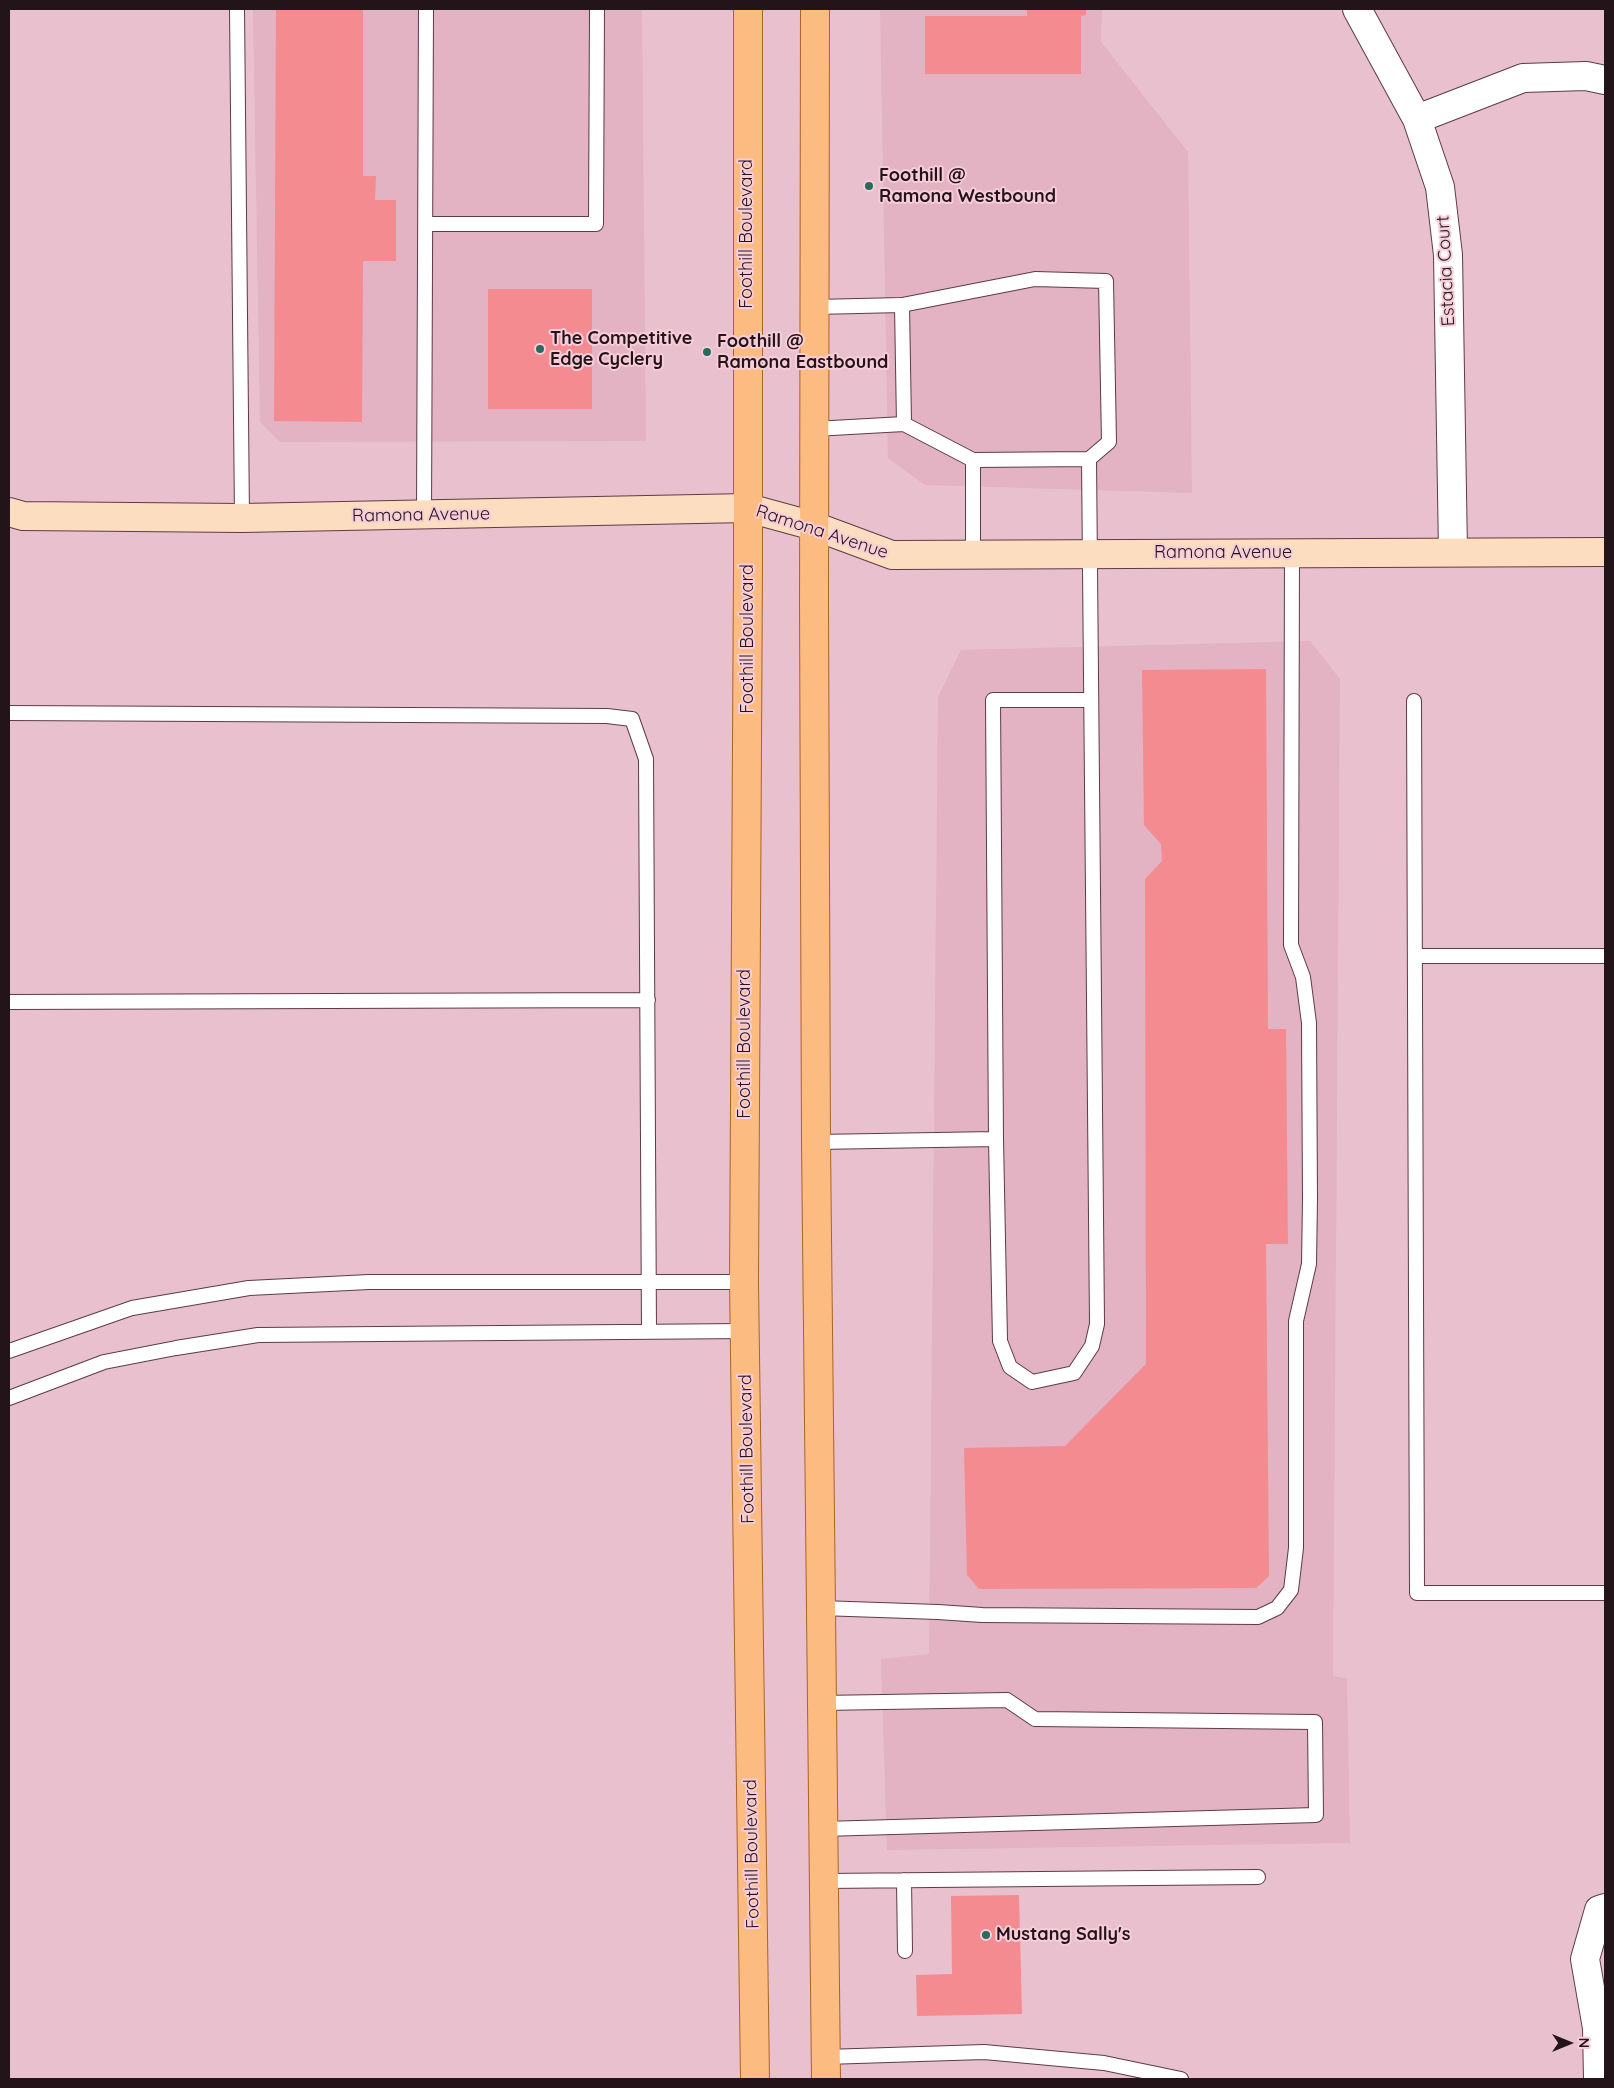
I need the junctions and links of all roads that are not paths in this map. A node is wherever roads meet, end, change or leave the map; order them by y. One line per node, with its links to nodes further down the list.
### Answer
1 (237, 9): 19 (lane)
2 (426, 9): 9 (lane)
3 (597, 9): 9 (lane)
4 (748, 9): 16 (main road, Foothill Boulevard)
5 (815, 9): 11 (main road)
6 (1357, 9): 8 (street, Estacia Court)
7 (1605, 80): 8 (street)
8 (1417, 119): 21 (street, Estacia Court)
9 (426, 224): 18 (lane)
10 (902, 305): 11 (lane); 12 (lane); 14 (lane)
11 (815, 307): 13 (main road)
12 (904, 424): 13 (lane); 15 (lane)
13 (814, 429): 20 (main road)
14 (1089, 459): 15 (lane); 24 (lane)
15 (973, 460): 25 (lane)
16 (748, 508): 18 (street, Ramona Avenue); 20 (street, Ramona Avenue); 36 (main road, Foothill Boulevard)
17 (9, 512): 19 (street, Ramona Avenue)
18 (424, 515): 19 (street, Ramona Avenue)
19 (242, 518)
20 (814, 526): 25 (street, Ramona Avenue); 34 (main road)
21 (1453, 552): 22 (street, Ramona Avenue); 23 (street, Ramona Avenue)
22 (1605, 552)
23 (1292, 553): 24 (street, Ramona Avenue); 42 (lane)
24 (1090, 554): 25 (street, Ramona Avenue); 26 (lane)
25 (973, 555)
26 (1091, 700): 33 (lane); 33 (lane)
27 (1414, 702): 29 (lane)
28 (9, 713): 31 (lane)
29 (1415, 956): 30 (lane); 41 (lane)
30 (1605, 956)
31 (648, 1000): 32 (lane); 35 (lane)
32 (9, 1002)
33 (996, 1139): 34 (lane)
34 (816, 1142): 42 (main road)
35 (649, 1282): 36 (lane); 38 (lane); 39 (lane)
36 (744, 1282): 37 (main road, Foothill Boulevard)
37 (745, 1331): 38 (lane); 51 (main road, Foothill Boulevard)
38 (649, 1332): 40 (lane)
39 (9, 1351)
40 (9, 1398)
41 (1605, 1593)
42 (820, 1608): 43 (main road)
43 (821, 1703): 44 (main road); 44 (lane)
44 (823, 1829): 47 (main road)
45 (1258, 1877): 46 (lane)
46 (904, 1880): 47 (lane); 49 (lane)
47 (824, 1881): 50 (main road)
48 (1602, 1909): 53 (street)
49 (905, 1951)
50 (826, 2068): 52 (lane)
51 (755, 2079)
52 (1180, 2079)
53 (1598, 2079)

